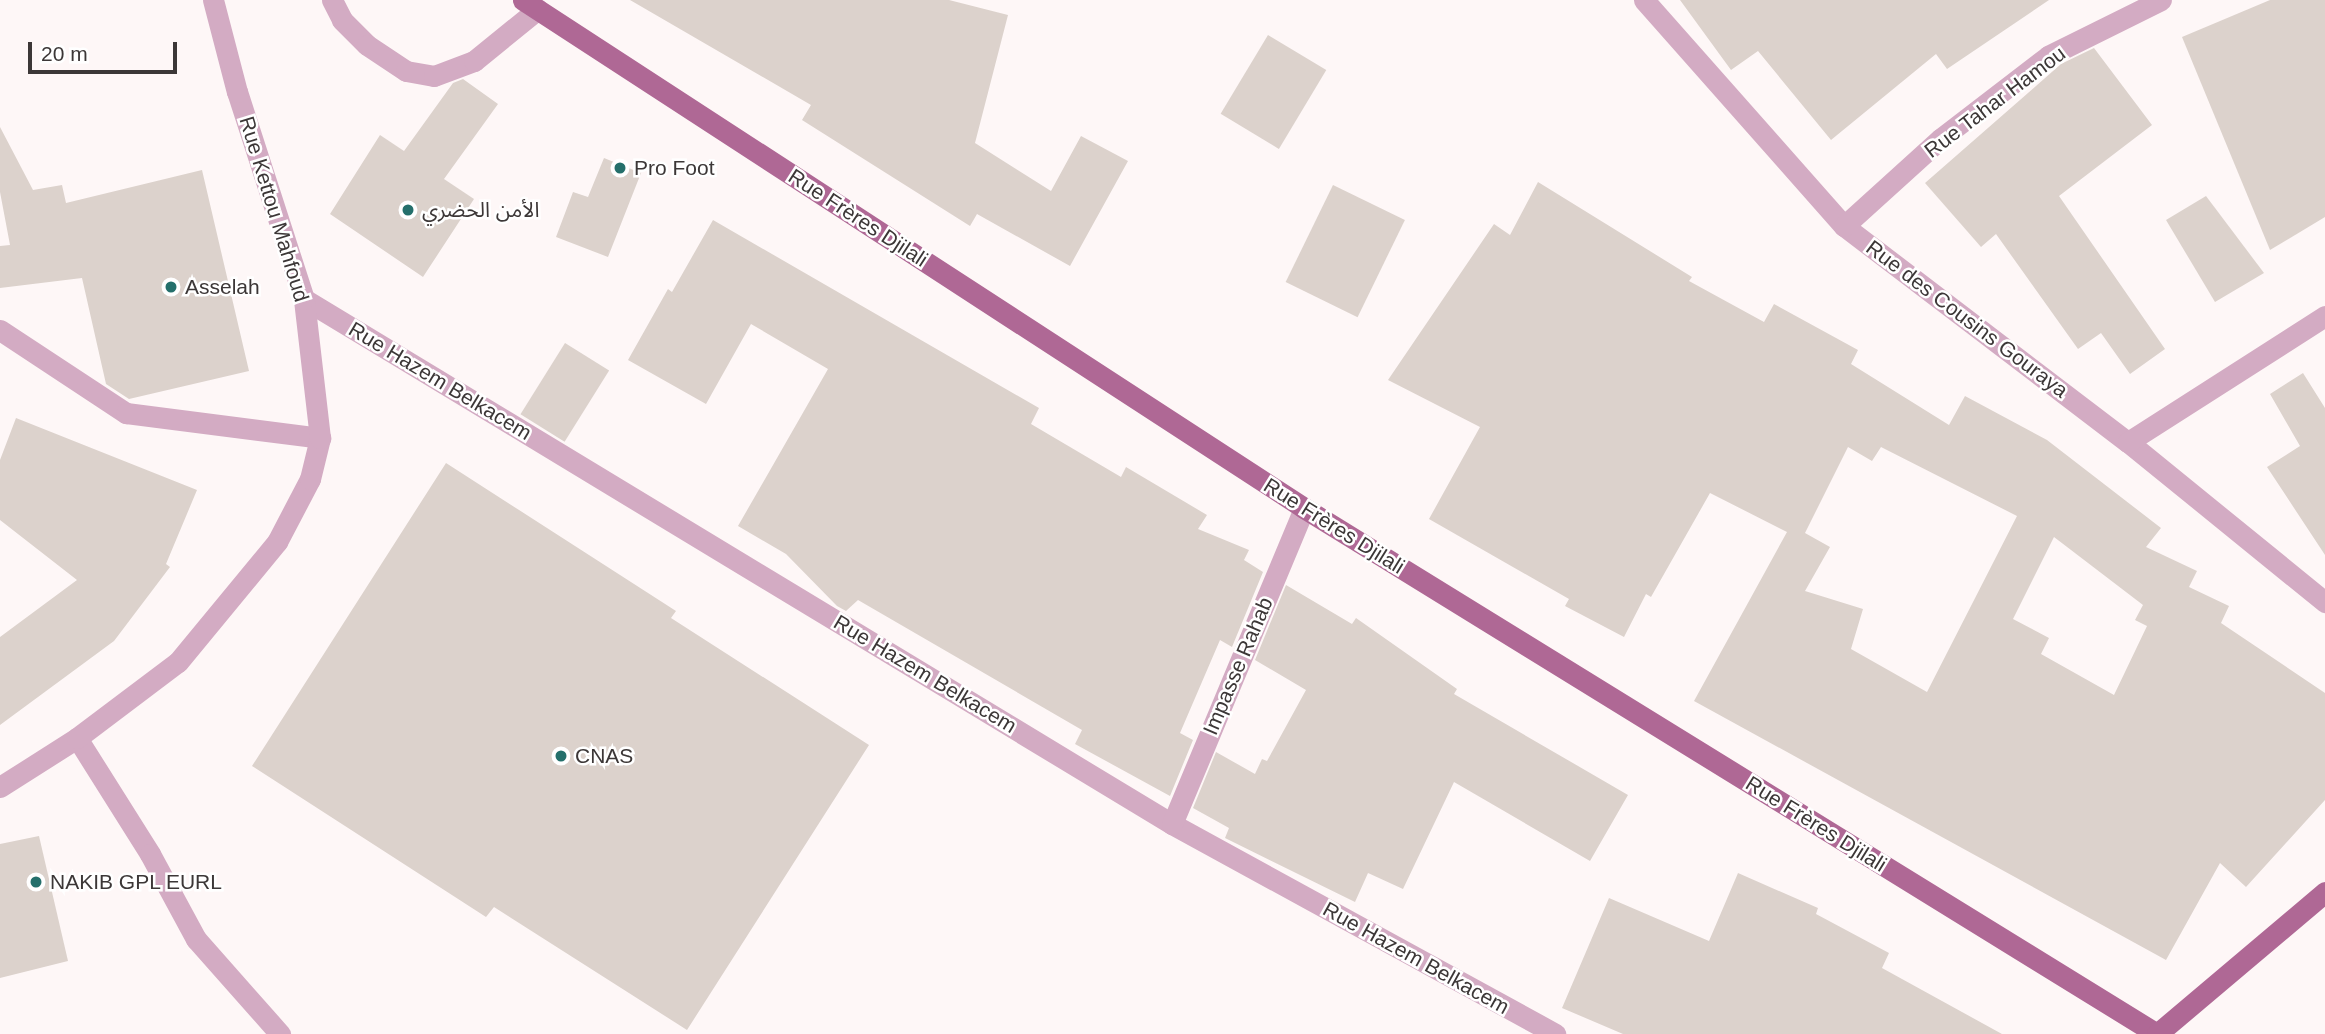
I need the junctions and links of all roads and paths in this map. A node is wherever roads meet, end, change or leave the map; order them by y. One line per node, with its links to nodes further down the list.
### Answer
1 (213, 0): 7 (street, Rue Kettou Mahfoud)
2 (331, 0): 5 (street)
3 (1644, 0): 6 (street, Rue des Cousins Gouraya)
4 (2161, 0): 6 (street, Rue Tahar Hamou)
5 (531, 5): 12 (main road, Rue Frères Djilali)
6 (1844, 226): 11 (street, Rue des Cousins Gouraya)
7 (304, 299): 10 (street, Rue Kettou Mahfoud); 16 (street, Rue Hazem Belkacem)
8 (2325, 316): 11 (street)
9 (0, 331): 10 (street)
10 (320, 438): 14 (street, Rue Kettou Mahfoud)
11 (2128, 442): 13 (street, Rue des Cousins Gouraya)
12 (1304, 508): 16 (street, Impasse Rahab); 20 (main road, Rue Frères Djilali)
13 (2325, 602)
14 (77, 738): 15 (street, Rue Kettou Mahfoud); 18 (street)
15 (0, 787)
16 (1172, 824): 19 (street, Rue Hazem Belkacem)
17 (2325, 892): 20 (main road)
18 (280, 1034)
19 (1555, 1034)
20 (2157, 1034)

